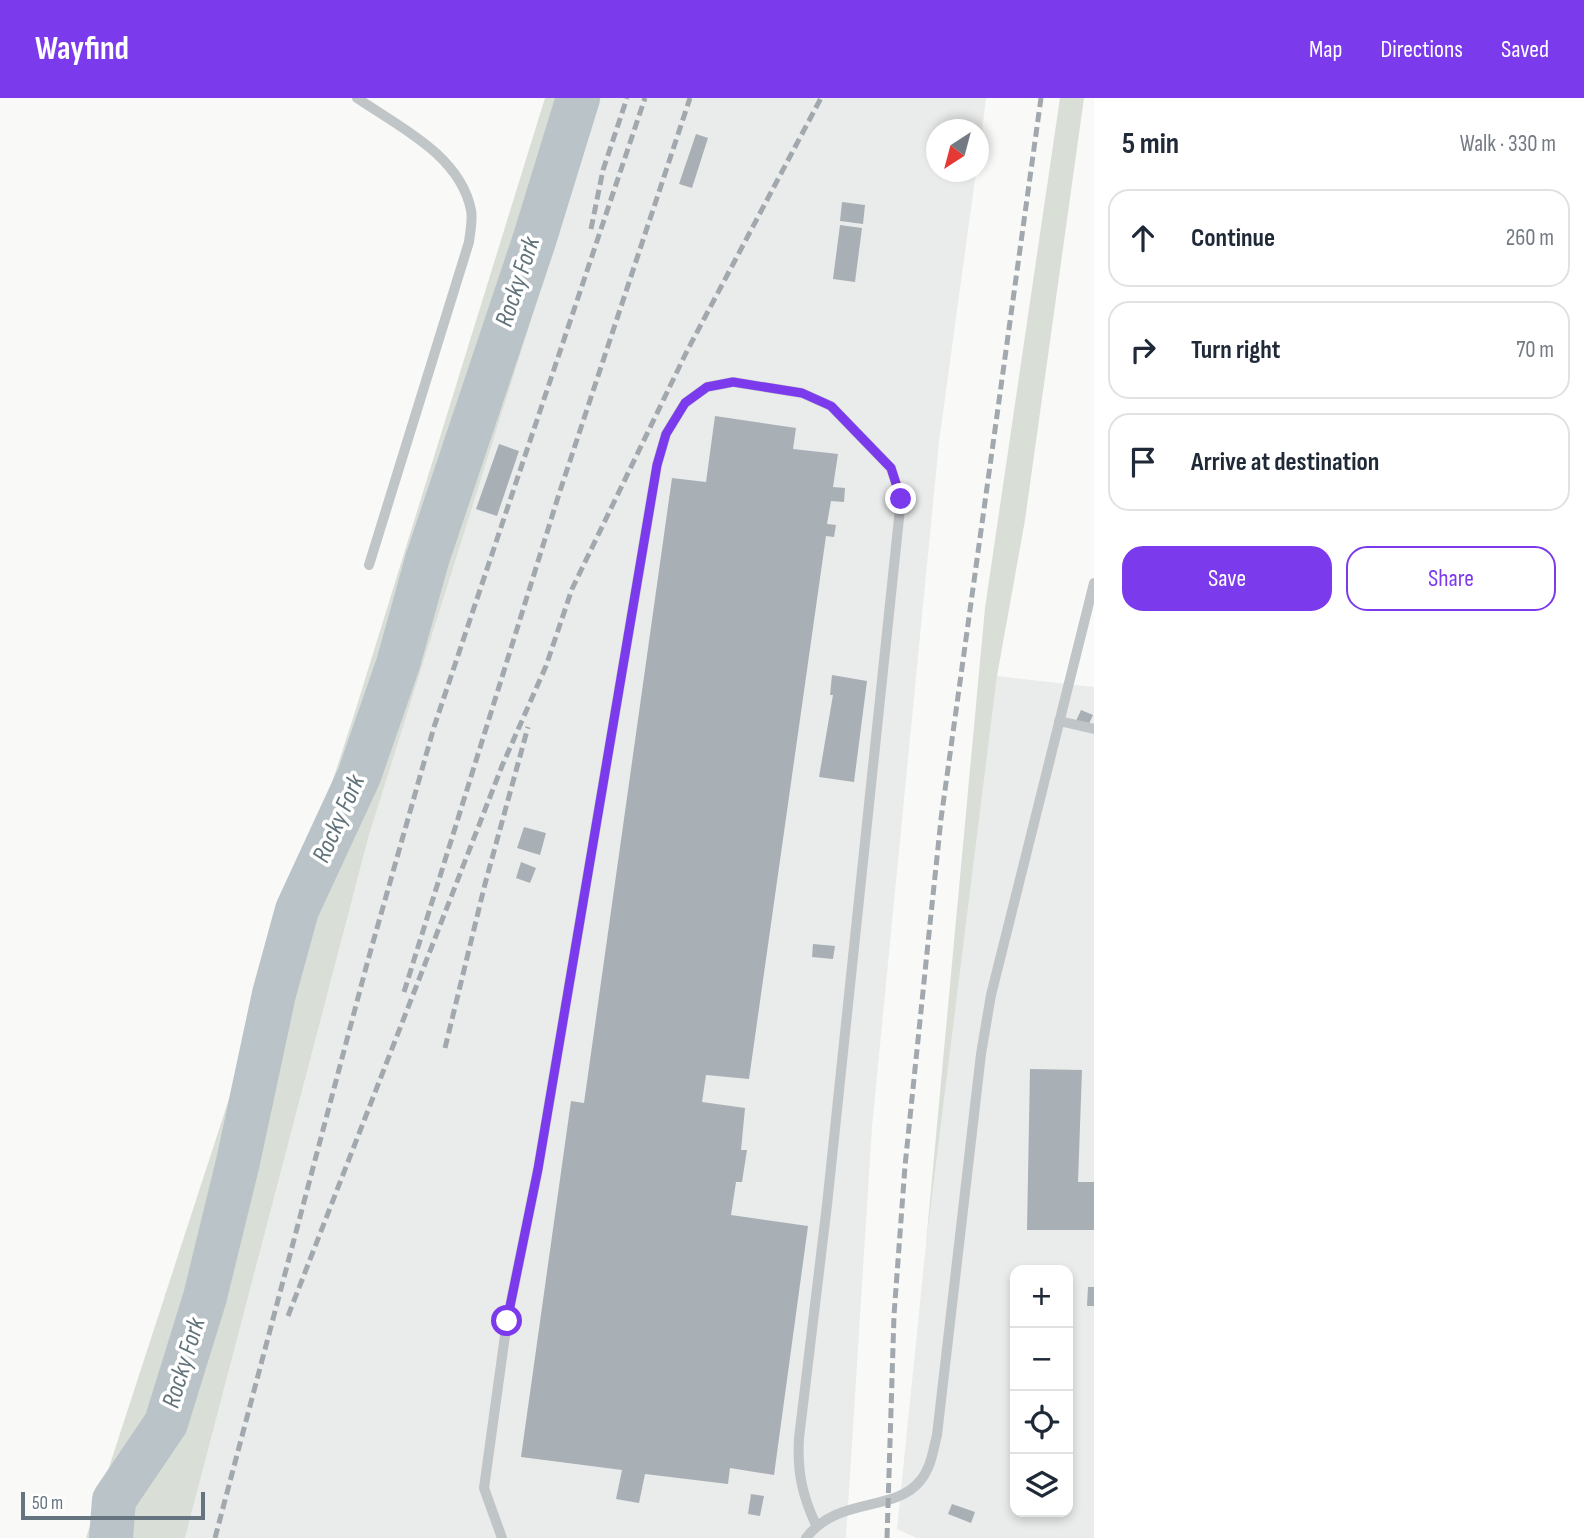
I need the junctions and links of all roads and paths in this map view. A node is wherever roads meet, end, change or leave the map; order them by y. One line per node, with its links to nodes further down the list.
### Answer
1 (357, 98): 2 (lane)
2 (369, 565)
3 (1094, 583): 4 (lane)
4 (1059, 721): 5 (lane); 6 (lane)
5 (1094, 729)
6 (816, 1525): 7 (lane); 8 (lane)
7 (502, 1538)
8 (806, 1538)

